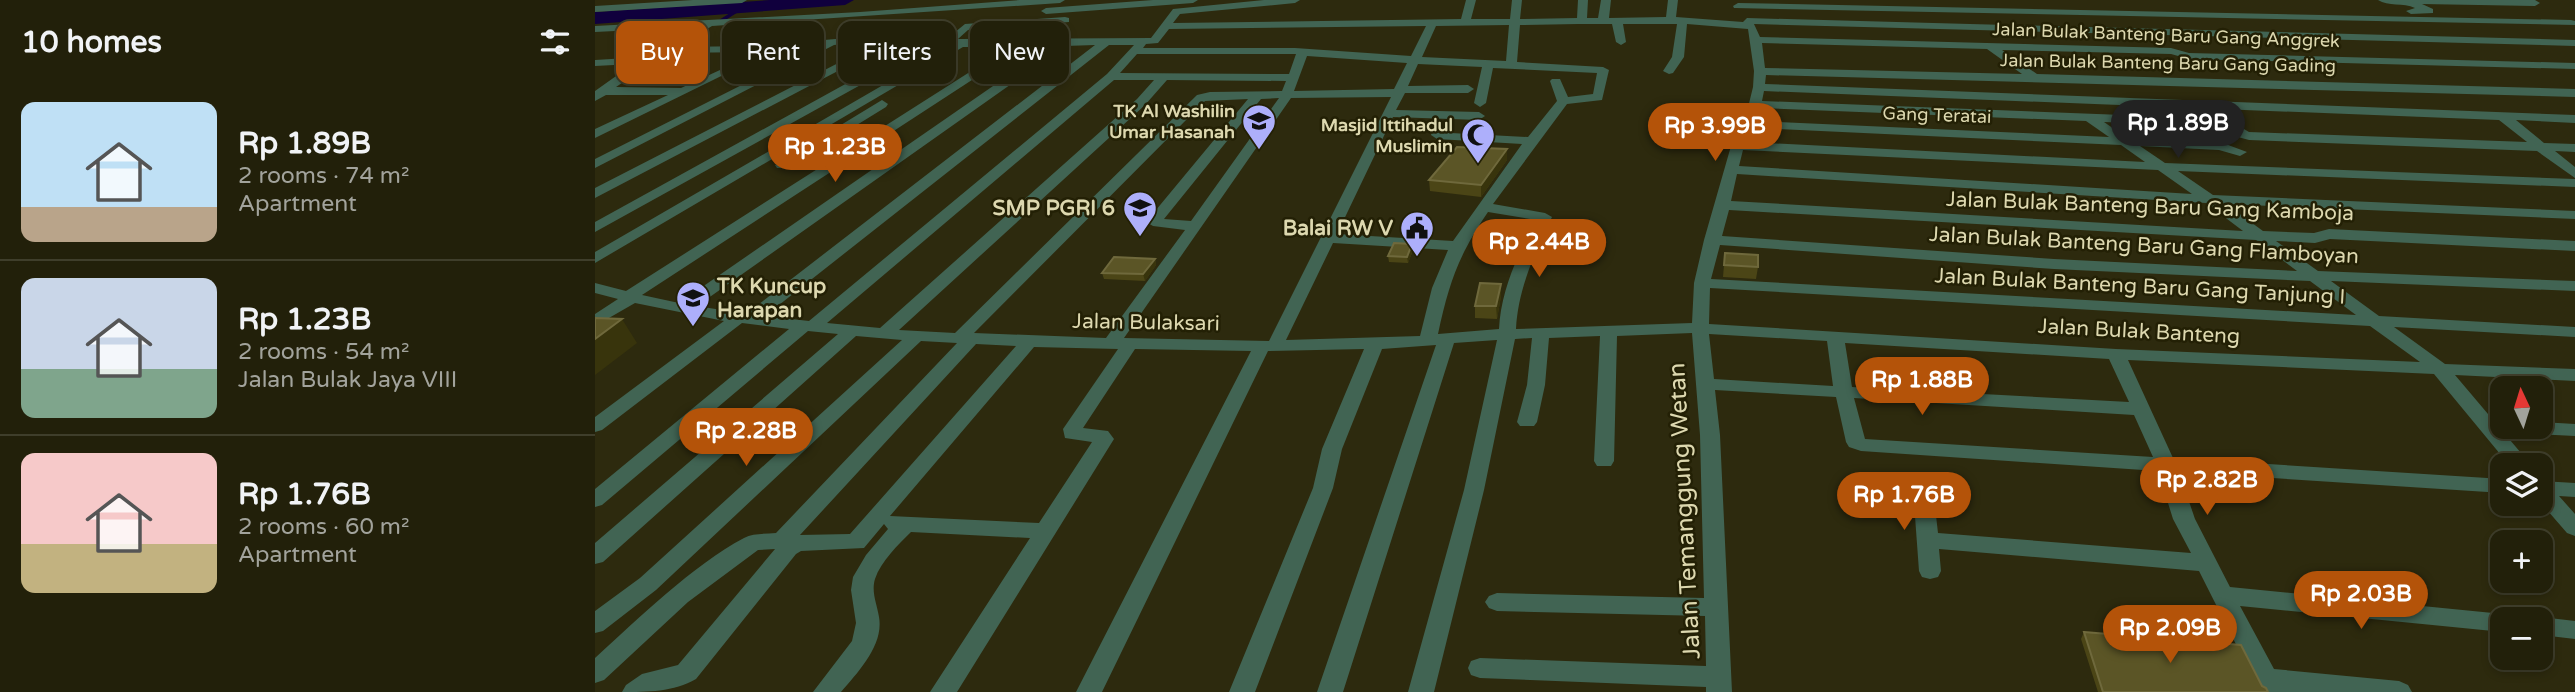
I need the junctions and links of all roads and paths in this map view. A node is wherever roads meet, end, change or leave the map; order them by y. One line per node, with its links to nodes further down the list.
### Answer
1 (742, 0): 11 (street)
2 (1060, 0): 27 (street)
3 (1193, 0): 14 (street)
4 (1295, 0): 19 (street)
5 (1471, 0): 29 (street)
6 (1517, 0): 30 (street)
7 (1583, 0): 25 (street)
8 (1606, 0): 21 (street)
9 (1673, 0): 23 (street)
10 (2383, 0): 12 (street)
11 (717, 1): 13 (street)
12 (2409, 1): 16 (street); 17 (street)
13 (679, 2): 18 (street)
14 (1118, 3): 20 (street); 34 (street)
15 (1737, 3): 16 (street); 35 (street)
16 (1940, 6): 24 (street); 32 (street)
17 (2544, 8): 26 (street)
18 (595, 9)
19 (1177, 11): 20 (street); 31 (street)
20 (1110, 17): 38 (street)
21 (1603, 21): 22 (street); 25 (street)
22 (1617, 21): 23 (street); 44 (street)
23 (1676, 21): 35 (street); 62 (street)
24 (2383, 21): 26 (street); 40 (street)
25 (1582, 22): 30 (street)
26 (2574, 22)
27 (716, 23): 33 (street); 36 (street)
28 (1432, 24): 29 (street); 37 (street); 54 (street)
29 (1465, 24): 30 (street)
30 (1514, 24): 59 (street)
31 (1166, 26): 37 (street); 51 (street)
32 (1959, 26): 35 (street); 40 (street); 50 (street)
33 (708, 27)
34 (824, 28)
35 (1750, 28): 50 (street, Jalan Bulak Banteng Baru Gang Anggrek); 63 (street, Jalan Temanggung Wetan)
36 (595, 29)
37 (1299, 30): 39 (street); 53 (street)
38 (956, 32)
39 (1399, 35)
40 (2404, 39): 47 (street); 57 (street)
41 (837, 41): 42 (street); 99 (street)
42 (824, 42)
43 (1106, 42): 46 (street); 51 (street); 124 (street)
44 (1621, 42)
45 (956, 43): 48 (street)
46 (1069, 43)
47 (2575, 43)
48 (961, 44): 49 (street); 117 (street)
49 (970, 44)
50 (1988, 45): 57 (street, Jalan Bulak Banteng Baru Gang Anggrek); 68 (street)
51 (1138, 46): 53 (street); 65 (street)
52 (970, 50): 100 (street)
53 (1299, 52): 54 (street); 69 (street)
54 (1415, 61): 58 (street); 78 (street)
55 (616, 62): 56 (street)
56 (595, 63)
57 (2433, 63): 60 (street, Jalan Bulak Banteng Baru Gang Anggrek); 76 (street)
58 (1488, 64): 59 (street); 86 (street)
59 (1511, 65): 84 (street)
60 (2575, 66)
61 (838, 68): 105 (street)
62 (1668, 71)
63 (1760, 71): 68 (street, Jalan Bulak Banteng Baru Gang Gading); 74 (street, Jalan Temanggung Wetan)
64 (722, 73): 77 (street)
65 (1111, 76): 67 (street); 127 (street)
66 (970, 77): 122 (street)
67 (1163, 77): 69 (street); 133 (street)
68 (2035, 77): 76 (street, Jalan Bulak Banteng Baru Gang Gading); 83 (street)
69 (1295, 78): 82 (street)
70 (1556, 81): 84 (street)
71 (616, 82): 80 (street)
72 (861, 84): 111 (street)
73 (1003, 84): 123 (street)
74 (1759, 87): 83 (street); 85 (street, Jalan Temanggung Wetan)
75 (1468, 89): 78 (street)
76 (2470, 89): 79 (street, Jalan Bulak Banteng Baru Gang Gading); 87 (street)
77 (684, 91): 80 (street); 91 (street)
78 (1399, 91): 82 (street); 86 (street)
79 (2575, 93)
80 (599, 94)
81 (1257, 96): 82 (street); 110 (street); 137 (street)
82 (1288, 96): 110 (street)
83 (2063, 98): 87 (street); 88 (street)
84 (1563, 101): 94 (street)
85 (1755, 104): 88 (street); 90 (street, Jalan Temanggung Wetan)
86 (1389, 113): 113 (street)
87 (2503, 116): 89 (street); 96 (street)
88 (2088, 117): 93 (street); 96 (street)
89 (2575, 119)
90 (1750, 124): 93 (street, Gang Teratai); 95 (street, Jalan Temanggung Wetan)
91 (595, 134)
92 (1437, 135): 94 (street)
93 (2123, 140): 98 (street, Gang Teratai); 101 (street)
94 (1533, 141): 108 (street)
95 (1738, 146): 101 (street); 102 (street, Jalan Temanggung Wetan)
96 (2540, 147): 97 (street); 103 (street)
97 (2575, 148)
98 (2240, 152)
99 (595, 164)
100 (782, 165)
101 (2161, 167): 104 (street); 106 (street)
102 (1731, 170): 106 (street); 107 (street, Jalan Temanggung Wetan)
103 (2575, 174)
104 (2575, 183)
105 (595, 194)
106 (2208, 198): 109 (street); 112 (street)
107 (1724, 205): 112 (street, Jalan Bulak Banteng Baru Gang Kamboja); 114 (street, Jalan Temanggung Wetan)
108 (1483, 207): 115 (street); 134 (street)
109 (2575, 215)
110 (1195, 226): 141 (street)
111 (595, 228)
112 (2258, 235): 116 (street, Jalan Bulak Banteng Baru Gang Kamboja); 118 (street)
113 (1328, 238): 115 (street); 142 (street)
114 (1712, 240): 118 (street, Jalan Bulak Banteng Baru Gang Flamboyan); 119 (street, Jalan Temanggung Wetan)
115 (1457, 246): 138 (street)
116 (2575, 246)
117 (595, 258)
118 (2314, 275): 120 (street, Jalan Bulak Banteng Baru Gang Flamboyan); 126 (street)
119 (1702, 283): 126 (street, Jalan Bulak Banteng Baru Gang Tanjung I); 128 (street, Jalan Temanggung Wetan)
120 (2575, 286)
121 (595, 288): 122 (street, Jalan Bulaksari)
122 (630, 296): 123 (street, Jalan Bulaksari); 125 (street)
123 (682, 309): 124 (street, Jalan Bulaksari)
124 (744, 318): 127 (street, Jalan Bulaksari); 151 (street)
125 (595, 321)
126 (2380, 323): 131 (street, Jalan Bulak Banteng Baru Gang Tanjung I); 144 (street)
127 (808, 326): 130 (street, Jalan Bulaksari); 160 (street)
128 (1691, 328): 129 (street, Jalan Bulaksari); 136 (street, Jalan Bulak Banteng); 146 (street, Jalan Temanggung Wetan)
129 (1609, 330): 132 (street, Jalan Bulaksari); 154 (street)
130 (852, 331): 133 (street, Jalan Bulaksari); 168 (street)
131 (2575, 332)
132 (1541, 333): 134 (street, Jalan Bulaksari); 150 (street)
133 (884, 334): 135 (street, Jalan Bulaksari)
134 (1507, 334): 138 (street, Jalan Bulaksari); 188 (street)
135 (917, 336): 137 (street, Jalan Bulaksari); 175 (street)
136 (1835, 337): 143 (street, Jalan Bulak Banteng); 147 (street)
137 (966, 338): 139 (street, Jalan Bulaksari); 167 (street)
138 (1437, 340): 140 (street, Jalan Bulaksari); 187 (street)
139 (1029, 342): 141 (street, Jalan Bulaksari); 162 (street)
140 (1375, 344): 142 (street, Jalan Bulaksari); 186 (street)
141 (1120, 345): 142 (street, Jalan Bulaksari); 165 (street)
142 (1269, 346): 185 (street)
143 (2116, 354): 144 (street, Jalan Bulak Banteng); 148 (street)
144 (2439, 368): 145 (street, Jalan Bulak Banteng); 149 (street)
145 (2575, 375)
146 (1705, 384): 147 (street); 173 (street, Jalan Temanggung Wetan)
147 (1844, 394): 148 (street); 155 (street)
148 (2141, 409): 155 (street)
149 (2490, 420)
150 (1527, 422)
151 (595, 426)
152 (2553, 429): 153 (street)
153 (2575, 430)
154 (1604, 461)
155 (2167, 466): 156 (street); 169 (street)
156 (2490, 485)
157 (1923, 489): 166 (street)
158 (2553, 489): 159 (street)
159 (2575, 491)
160 (595, 500)
161 (2553, 502): 164 (street)
162 (873, 522): 163 (street); 167 (street)
163 (906, 523): 165 (street); 183 (street)
164 (2575, 528)
165 (1045, 531): 184 (street)
166 (1926, 540): 169 (street); 170 (street)
167 (790, 541): 179 (street); 182 (street)
168 (595, 556)
169 (2207, 564): 171 (street)
170 (1930, 571)
171 (2224, 596): 174 (street); 181 (street)
172 (1497, 602): 173 (street)
173 (1715, 607): 180 (street, Jalan Temanggung Wetan)
174 (2490, 622)
175 (595, 624)
176 (2553, 627): 177 (street)
177 (2575, 630)
178 (1480, 668): 180 (street)
179 (595, 673)
180 (1718, 685)
181 (2270, 686): 189 (street)
182 (635, 692)
183 (826, 692)
184 (943, 692)
185 (1089, 692)
186 (1242, 692)
187 (1330, 692)
188 (1421, 692)
189 (2399, 692)

